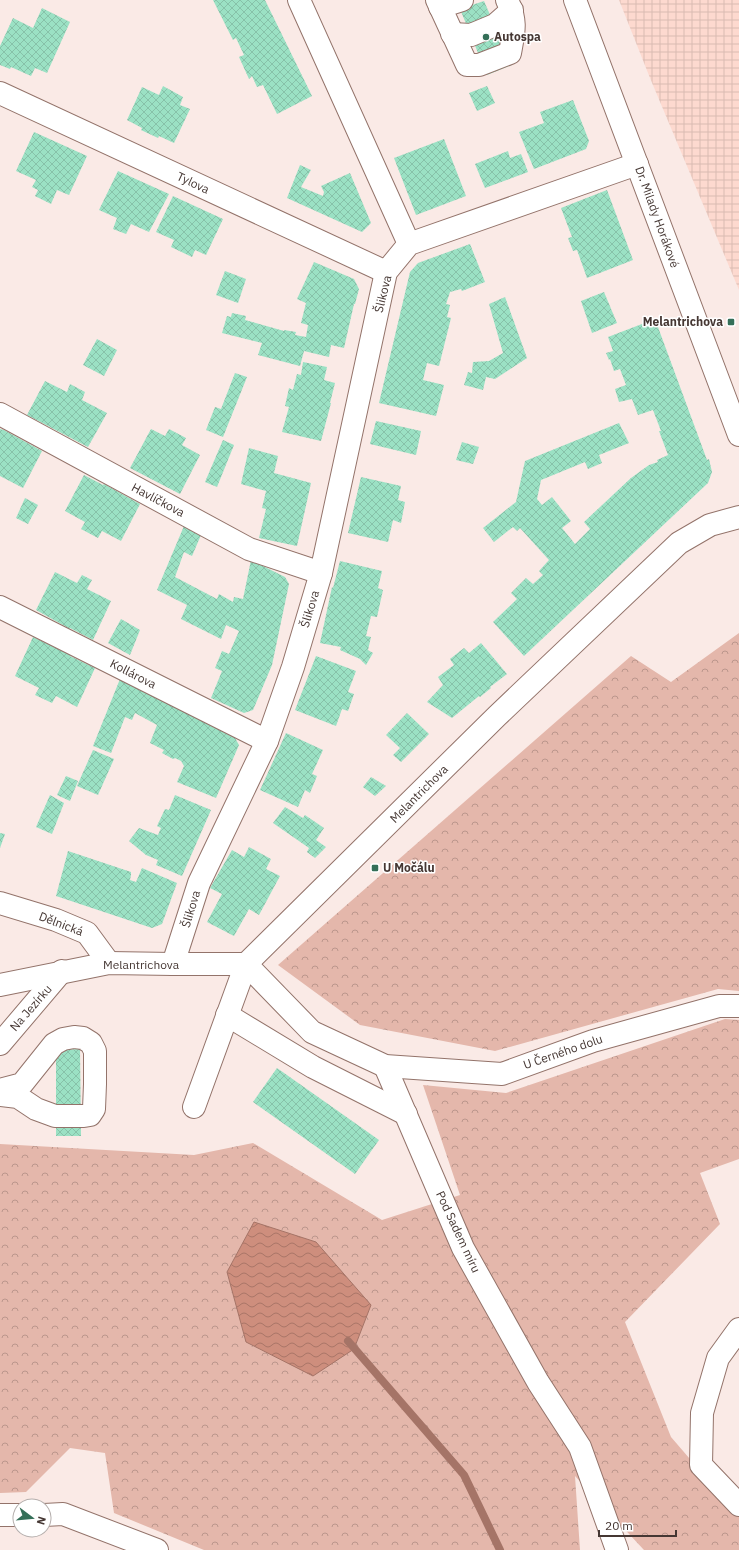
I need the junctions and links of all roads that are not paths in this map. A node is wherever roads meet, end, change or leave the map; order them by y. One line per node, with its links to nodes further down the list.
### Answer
1 (299, 0): 9 (street)
2 (462, 0): 4 (street)
3 (576, 0): 8 (street, Dr. Milady Horákové)
4 (438, 3): 6 (street)
5 (511, 12): 6 (street); 6 (street)
6 (452, 34)
7 (0, 93): 10 (street, Tylova)
8 (637, 164): 9 (street); 12 (street, Dr. Milady Horákové)
9 (409, 244): 10 (street, Šlikova)
10 (386, 272): 14 (street, Šlikova)
11 (0, 414): 14 (street, Havlíčkova)
12 (739, 435)
13 (739, 517): 20 (street, Melantrichova)
14 (321, 572): 16 (street, Šlikova)
15 (0, 607): 16 (street, Kollárova)
16 (267, 741): 19 (street, Šlikova)
17 (0, 903): 18 (street, Dělnická)
18 (109, 963): 19 (street, Melantrichova); 21 (street, Melantrichova)
19 (173, 964): 20 (street, Melantrichova)
20 (246, 964): 24 (street); 26 (street)
21 (62, 972): 22 (street); 25 (street, Na Jezírku)
22 (0, 985)
23 (739, 1006): 26 (street, U Černého dolu)
24 (227, 1015): 29 (street); 30 (street)
25 (0, 1044)
26 (385, 1066): 30 (street, Pod Sadem míru)
27 (0, 1090): 28 (street)
28 (0, 1095)
29 (194, 1107)
30 (406, 1114): 37 (street, Pod Sadem míru)
31 (739, 1329): 32 (street)
32 (739, 1505)
33 (52, 1514): 36 (street)
34 (0, 1515): 35 (street)
35 (12, 1515)
36 (157, 1550)
37 (617, 1550)

